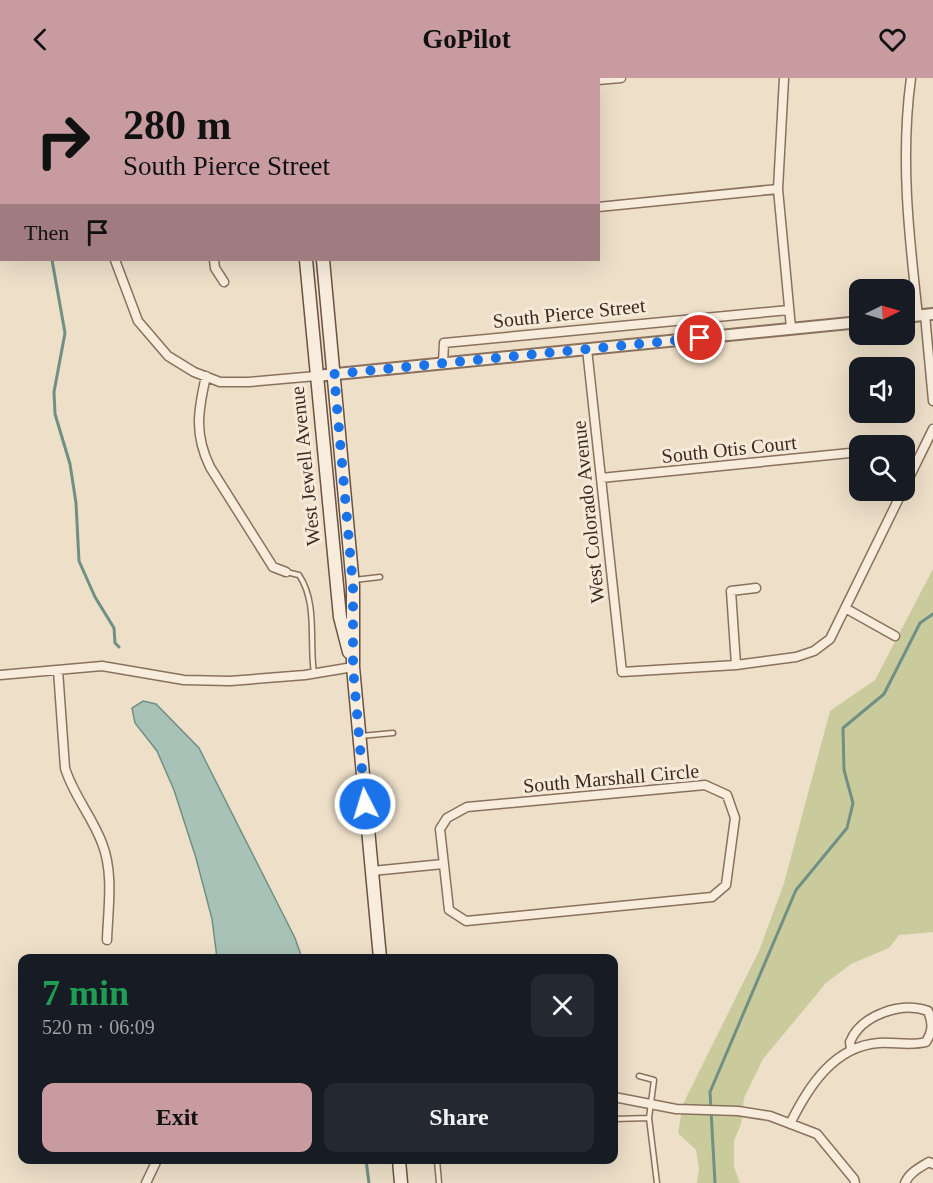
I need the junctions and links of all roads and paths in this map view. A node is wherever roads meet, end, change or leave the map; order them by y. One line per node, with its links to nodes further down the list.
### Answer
1 (621, 78): 4 (street)
2 (784, 78): 5 (street)
3 (911, 78): 13 (street)
4 (600, 80)
5 (778, 189): 6 (street); 12 (street)
6 (600, 207)
7 (115, 261): 19 (street, South Pierce Street)
8 (214, 261): 11 (street)
9 (306, 261): 20 (main road, West Jewell Avenue)
10 (323, 261): 18 (main road, West Jewell Avenue)
11 (224, 282)
12 (789, 310): 15 (street); 17 (street, South Pierce Street)
13 (926, 315): 21 (street)
14 (849, 323): 15 (street, South Pierce Street)
15 (791, 328): 16 (street, South Pierce Street)
16 (587, 349): 17 (street, South Pierce Street); 25 (street, West Colorado Avenue)
17 (443, 363): 18 (street, South Pierce Street)
18 (334, 374): 20 (street, South Pierce Street); 29 (main road, West Jewell Avenue)
19 (206, 376): 20 (street, South Pierce Street); 27 (street)
20 (316, 376): 34 (main road, West Jewell Avenue)
21 (933, 400)
22 (933, 429): 24 (street)
23 (849, 453): 25 (street, South Otis Court)
24 (915, 460)
25 (601, 478): 33 (street, West Colorado Avenue)
26 (898, 501): 31 (street)
27 (286, 572): 36 (lane)
28 (380, 577): 29 (lane)
29 (353, 580): 34 (main road, West Jewell Avenue)
30 (756, 588): 33 (street)
31 (846, 608): 32 (street); 33 (street)
32 (895, 636)
33 (736, 665)
34 (353, 668): 36 (street); 39 (main road, West Jewell Avenue)
35 (58, 670): 36 (street); 37 (street); 42 (street)
36 (314, 673)
37 (0, 675)
38 (393, 733): 39 (lane)
39 (359, 736): 41 (main road, West Jewell Avenue)
40 (443, 864): 40 (street, South Marshall Circle); 41 (street)
41 (372, 871): 43 (main road, West Jewell Avenue)
42 (107, 940)
43 (380, 954)
44 (851, 1049): 44 (street); 50 (street)
45 (639, 1076): 47 (lane)
46 (618, 1097): 47 (street)
47 (651, 1104): 48 (lane); 50 (street)
48 (649, 1118): 49 (lane); 58 (lane)
49 (618, 1119)
50 (790, 1124): 59 (street)
51 (155, 1164): 55 (street)
52 (399, 1164): 56 (main road)
53 (437, 1164): 57 (lane)
54 (933, 1164): 60 (street)
55 (146, 1183)
56 (401, 1183)
57 (439, 1183)
58 (657, 1183)
59 (855, 1183)
60 (905, 1183)

